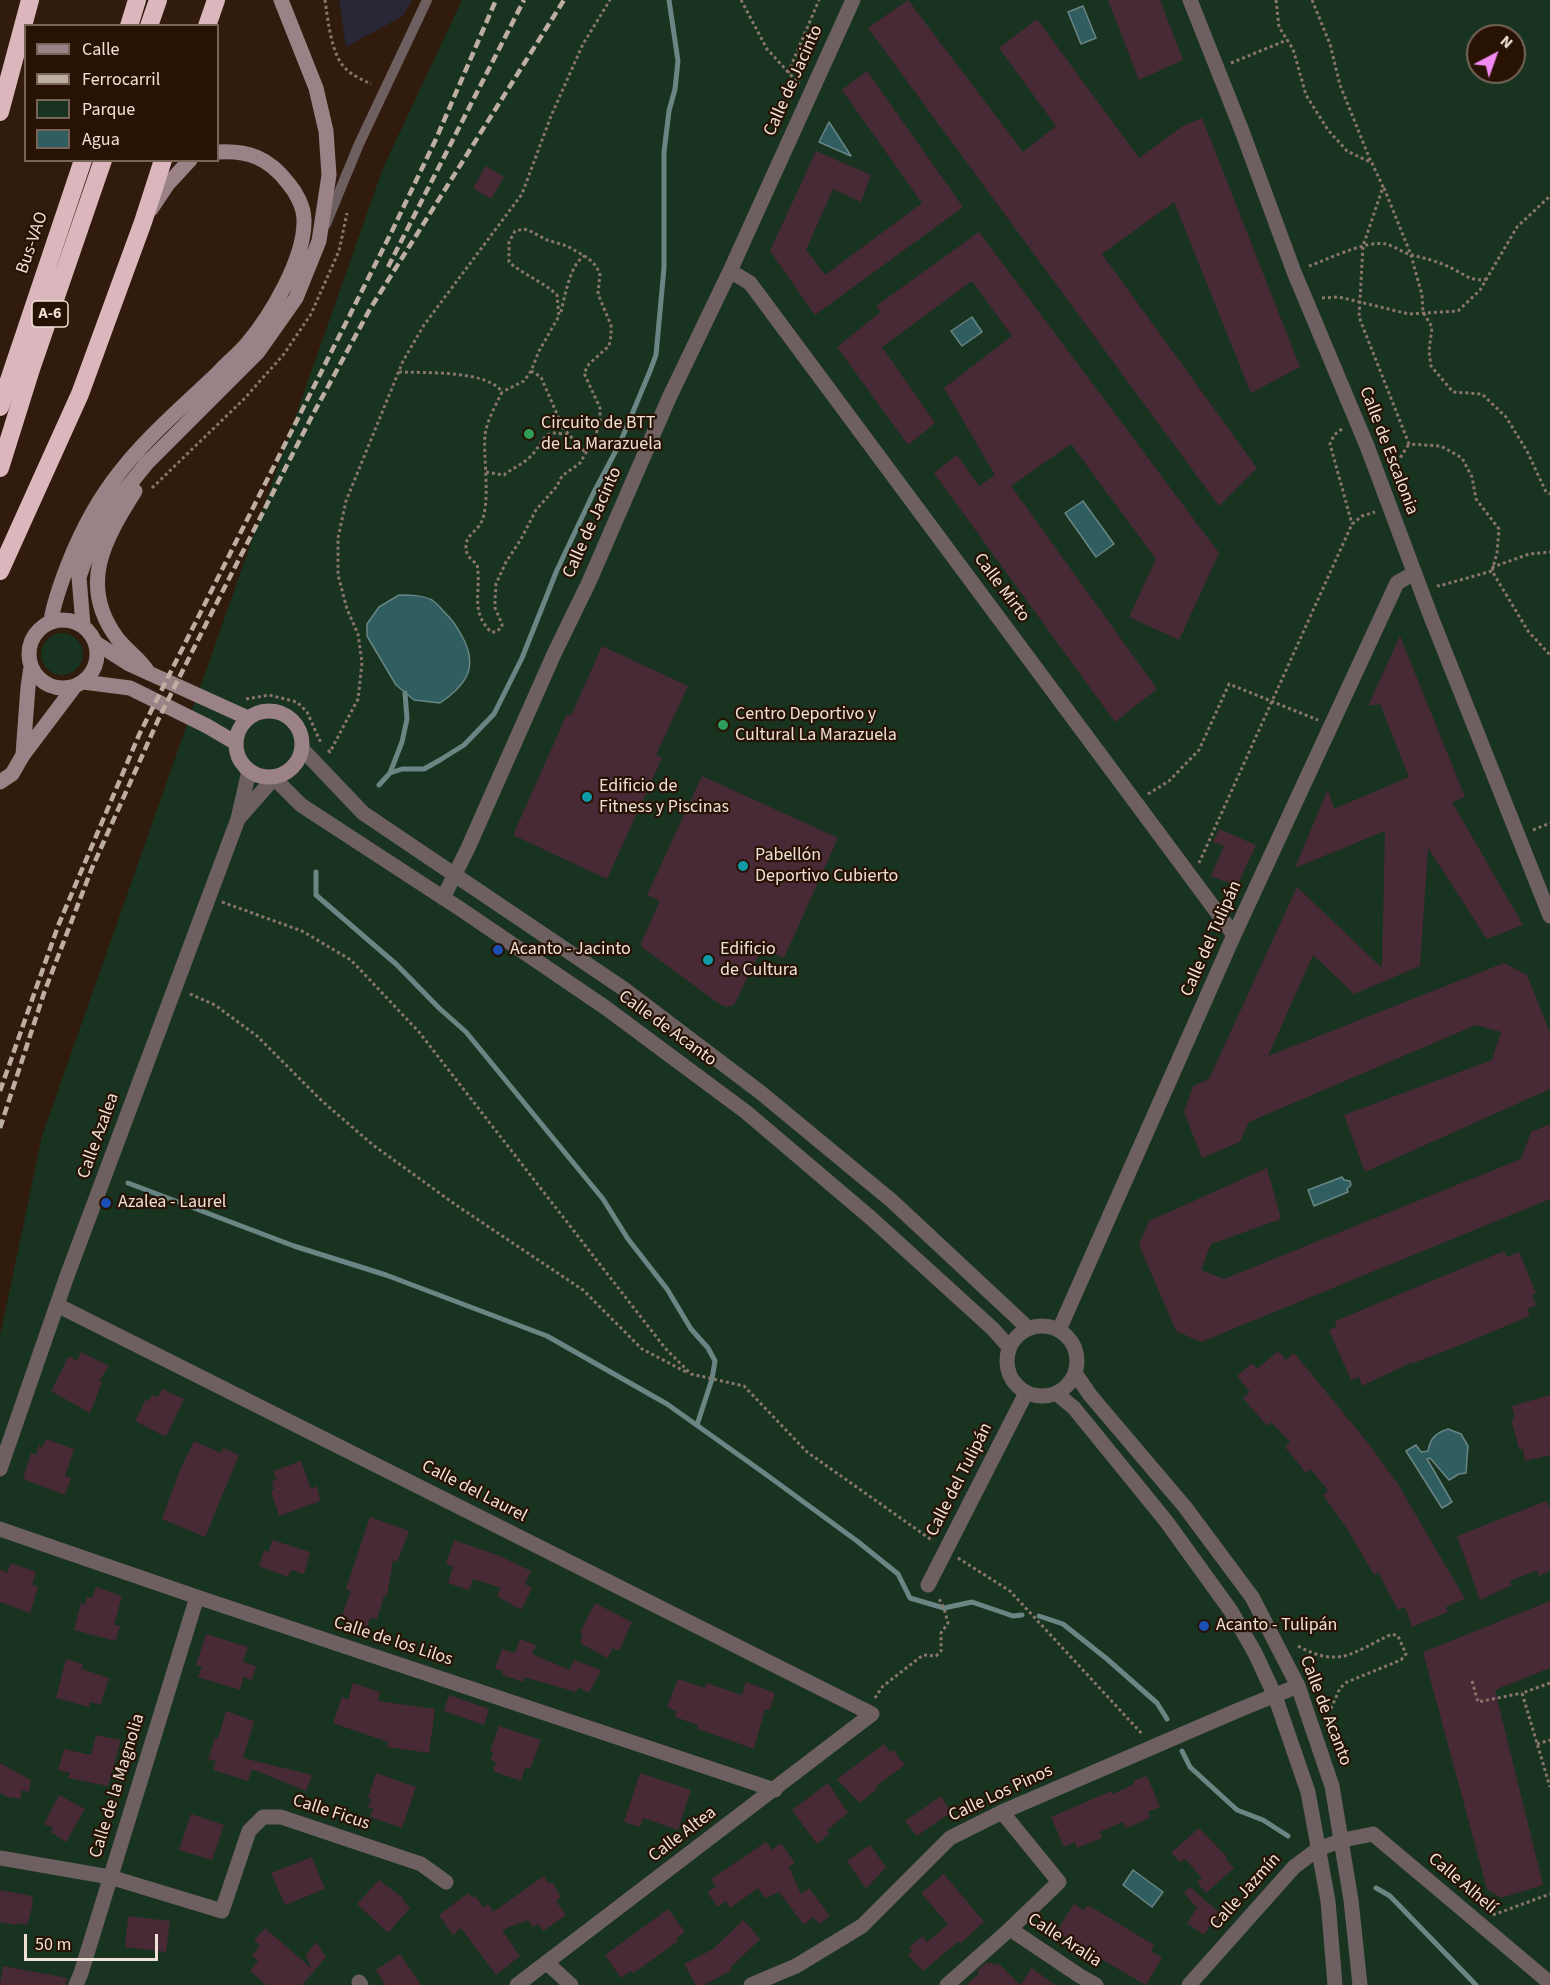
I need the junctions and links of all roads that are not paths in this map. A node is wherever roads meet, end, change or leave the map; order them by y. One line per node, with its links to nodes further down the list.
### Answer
1 (30, 0): 12 (highway)
2 (137, 0): 9 (highway)
3 (158, 0): 10 (highway)
4 (216, 0): 11 (highway)
5 (281, 0): 19 (street)
6 (427, 0): 19 (lane)
7 (852, 0): 20 (street, Calle de Jacinto)
8 (1190, 0): 25 (street, Calle de Escalonia)
9 (130, 24)
10 (150, 24)
11 (208, 24)
12 (0, 112)
13 (219, 152): 26 (street)
14 (81, 162): 21 (highway, Bus-VAO / A-6)
15 (102, 162): 23 (highway, A-6)
16 (162, 162): 18 (highway)
17 (188, 162): 18 (street)
18 (143, 222): 24 (highway)
19 (319, 241): 22 (street)
20 (730, 271): 40 (street, Calle de Jacinto); 43 (street, Calle Mirto)
21 (0, 407)
22 (147, 462): 27 (street); 30 (street)
23 (0, 468)
24 (0, 571)
25 (1414, 573): 42 (street, Calle de Escalonia); 43 (street, Calle del Tulipán)
26 (51, 621): 27 (street); 29 (street)
27 (82, 625): 28 (street)
28 (96, 643): 30 (street); 31 (street)
29 (31, 668): 31 (street); 35 (street)
30 (148, 672): 32 (street)
31 (79, 684): 33 (street); 35 (street)
32 (248, 718): 33 (street); 34 (street)
33 (236, 743): 36 (street)
34 (303, 750): 37 (street); 40 (street, Calle de Acanto)
35 (23, 755): 38 (street)
36 (249, 771): 37 (street); 39 (street, Calle Azalea)
37 (274, 778): 39 (street, Calle Azalea); 41 (street, Calle de Acanto)
38 (0, 782)
39 (237, 819): 44 (street, Calle Azalea)
40 (455, 875): 41 (street, Calle de Jacinto); 45 (street, Calle de Acanto)
41 (443, 898): 47 (street, Calle de Acanto)
42 (1550, 916)
43 (1234, 936): 46 (street, Calle del Tulipán)
44 (57, 1305): 51 (street, Calle Azalea); 57 (street, Calle del Laurel)
45 (1028, 1328): 46 (street); 47 (street)
46 (1059, 1330): 48 (street)
47 (1009, 1347): 49 (street)
48 (1075, 1373): 50 (street); 55 (street, Calle de Acanto)
49 (1026, 1393): 50 (street); 53 (street, Calle del Tulipán)
50 (1056, 1393): 56 (street)
51 (0, 1469)
52 (0, 1529): 54 (street, Calle de los Lilos)
53 (928, 1585)
54 (197, 1597): 58 (street, Calle de los Lilos); 63 (street, Calle de la Magnolia)
55 (1298, 1686): 56 (street, Calle Los Pinos); 60 (street, Calle de Acanto)
56 (1275, 1696): 59 (street, Calle Los Pinos); 61 (street)
57 (872, 1714): 58 (street, Calle Altea)
58 (775, 1790): 66 (street, Calle Altea)
59 (1002, 1812): 65 (street); 72 (street, Calle Los Pinos)
60 (1343, 1840): 61 (street, Calle Jazmín); 68 (street, Calle Alhelí); 77 (street, Calle de Acanto)
61 (1318, 1849): 75 (street, Calle Jazmín); 76 (street)
62 (0, 1858): 63 (street)
63 (110, 1877): 64 (street, Calle Ficus); 69 (street, Calle de la Magnolia)
64 (446, 1882)
65 (1010, 1929): 67 (street, Calle Aralia); 73 (street)
66 (547, 1963): 70 (street, Calle Altea); 71 (street)
67 (1076, 1981): 74 (street, Calle Aralia)
68 (1550, 1983)
69 (76, 1985)
70 (517, 1985)
71 (571, 1985)
72 (751, 1985)
73 (946, 1985)
74 (1096, 1985)
75 (1188, 1985)
76 (1335, 1985)
77 (1360, 1985)

